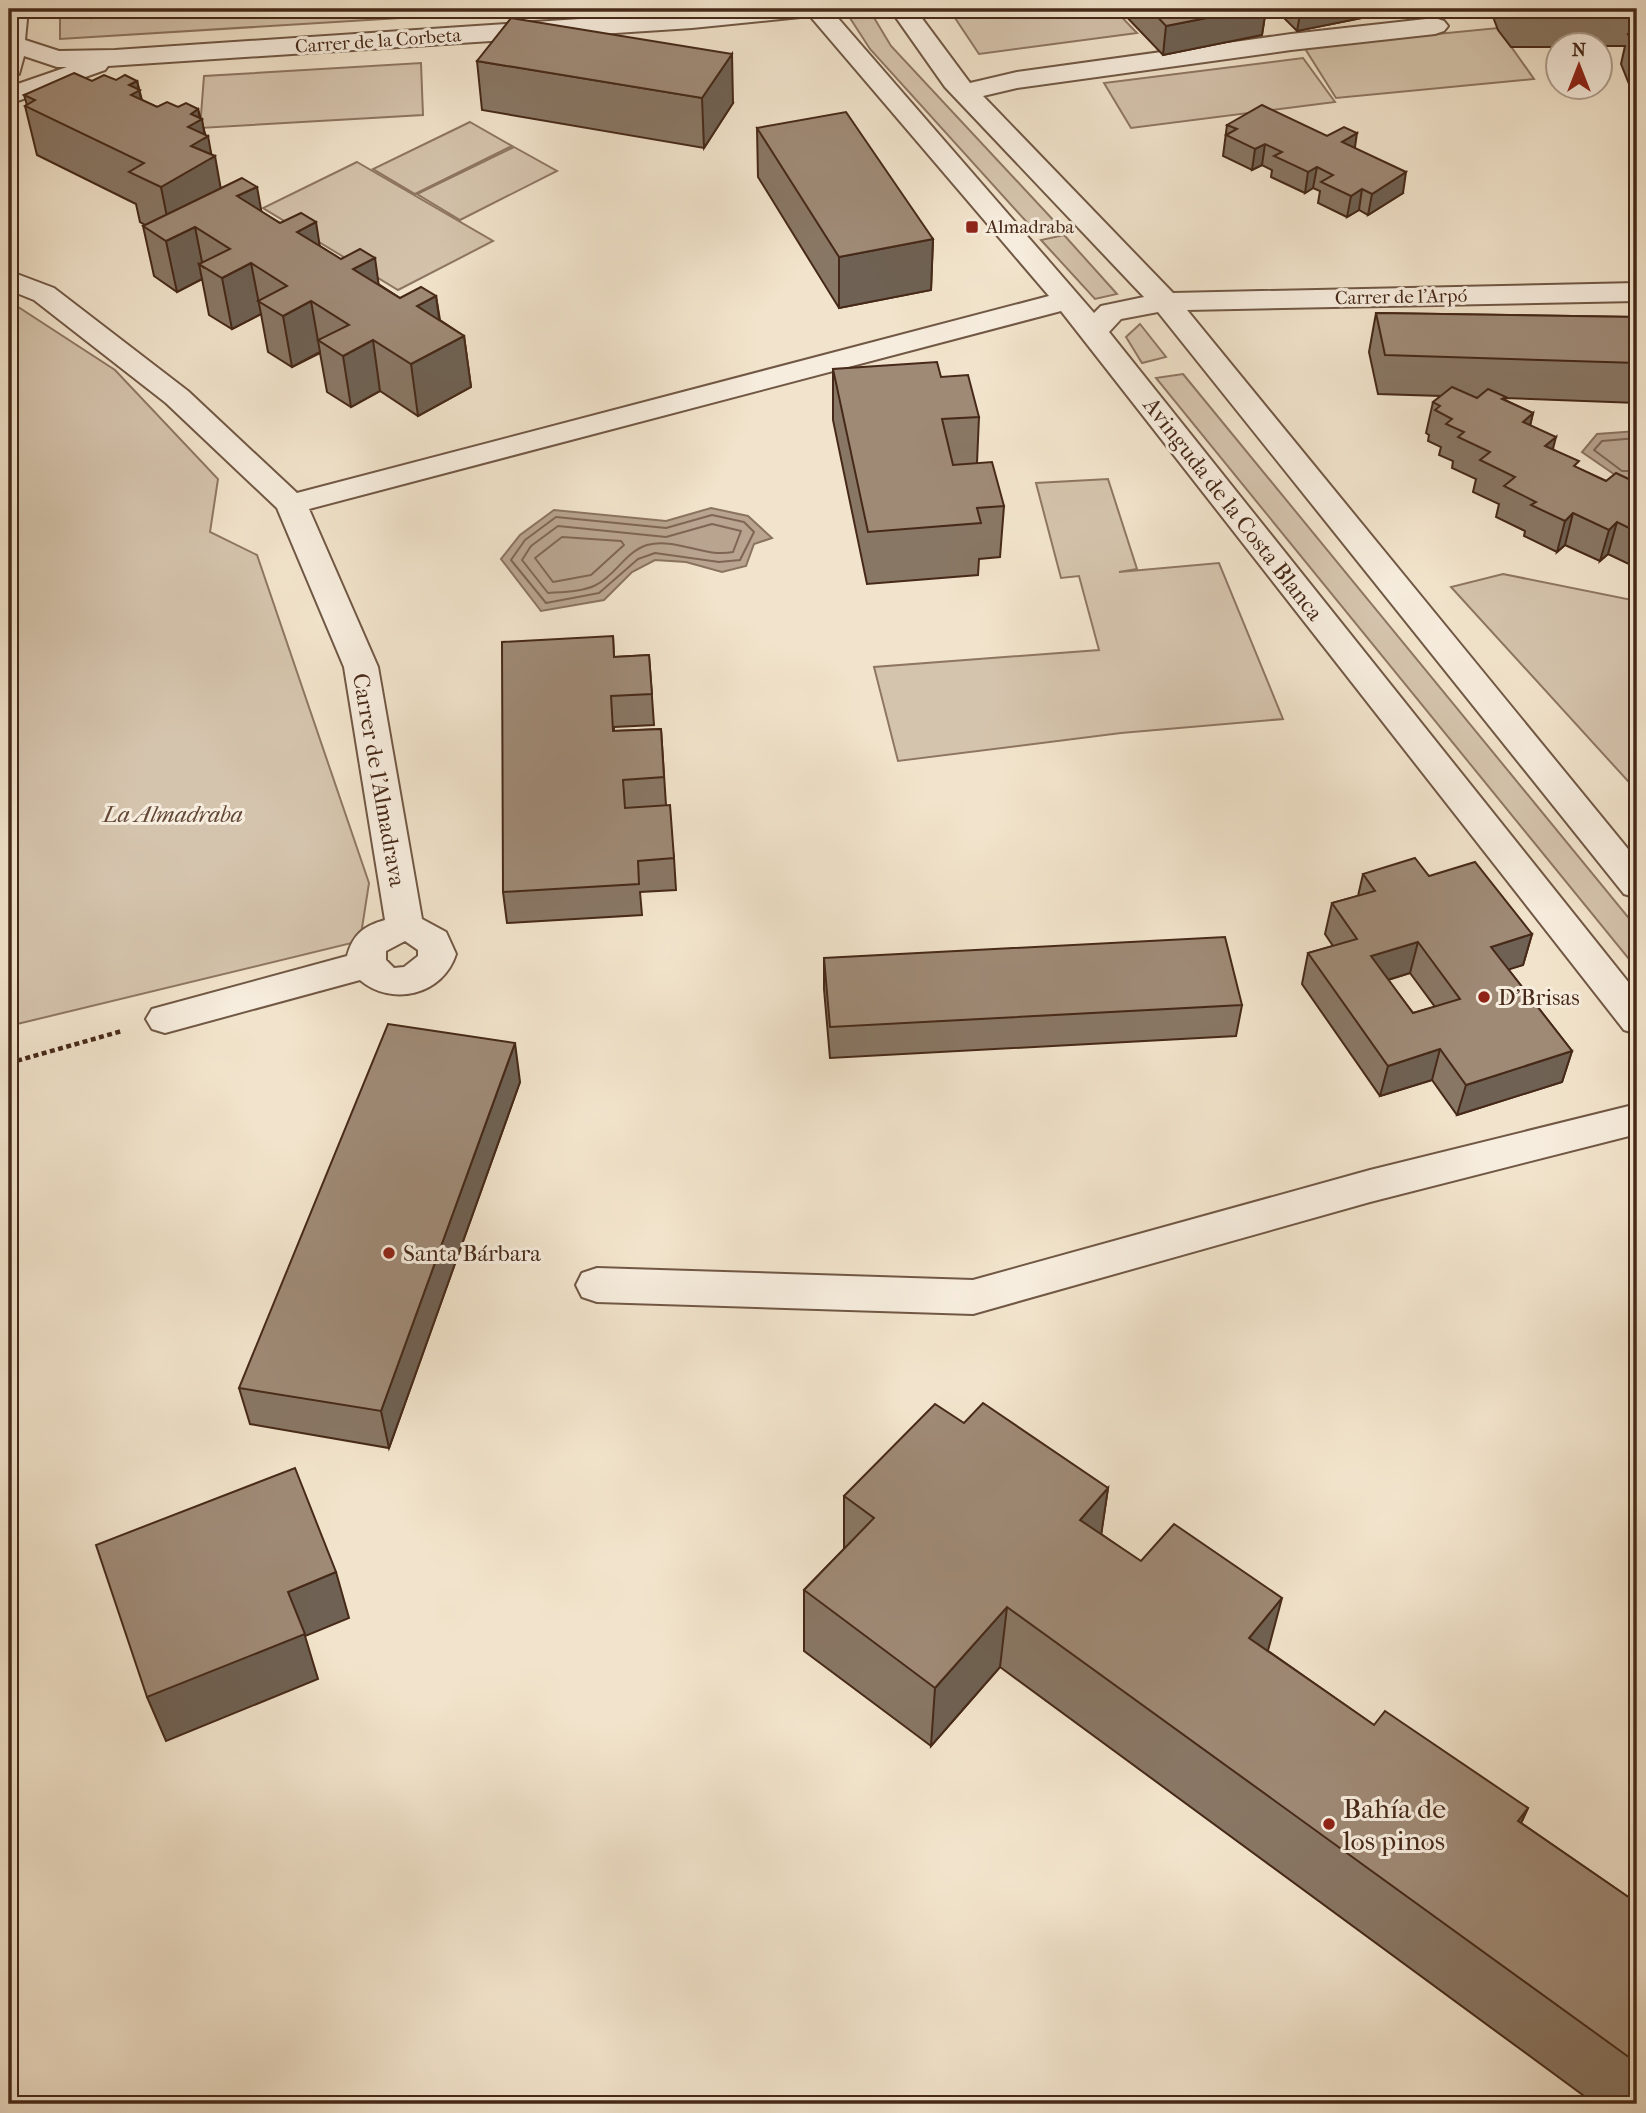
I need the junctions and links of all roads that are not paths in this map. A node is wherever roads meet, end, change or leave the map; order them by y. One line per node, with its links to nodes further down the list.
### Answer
1 (15, 9): 6 (street)
2 (808, 9): 7 (street, Carrer de la Corbeta)
3 (817, 9): 13 (street, Avinguda de la Costa Blanca)
4 (902, 9): 9 (street)
5 (1435, 26): 9 (street)
6 (13, 44): 7 (street, Carrer de la Corbeta); 8 (street)
7 (115, 58): 10 (street, Carrer de la Corbeta)
8 (9, 79)
9 (965, 93): 14 (street)
10 (9, 96)
11 (9, 280): 16 (street, Carrer de l'Almadrava)
12 (1637, 292): 14 (street, Carrer de l'Arpó)
13 (1068, 300): 15 (street, Avinguda de la Costa Blanca); 16 (street)
14 (1165, 302): 15 (street, Carrer de l'Arpó); 17 (street)
15 (1093, 332): 21 (street, Avinguda de la Costa Blanca)
16 (291, 504): 18 (street, Carrer de l'Almadrava)
17 (1637, 885)
18 (405, 928): 19 (street); 19 (street)
19 (365, 965): 20 (street)
20 (165, 1019)
21 (1637, 1020)
22 (1637, 1119): 23 (street)
23 (597, 1285)

